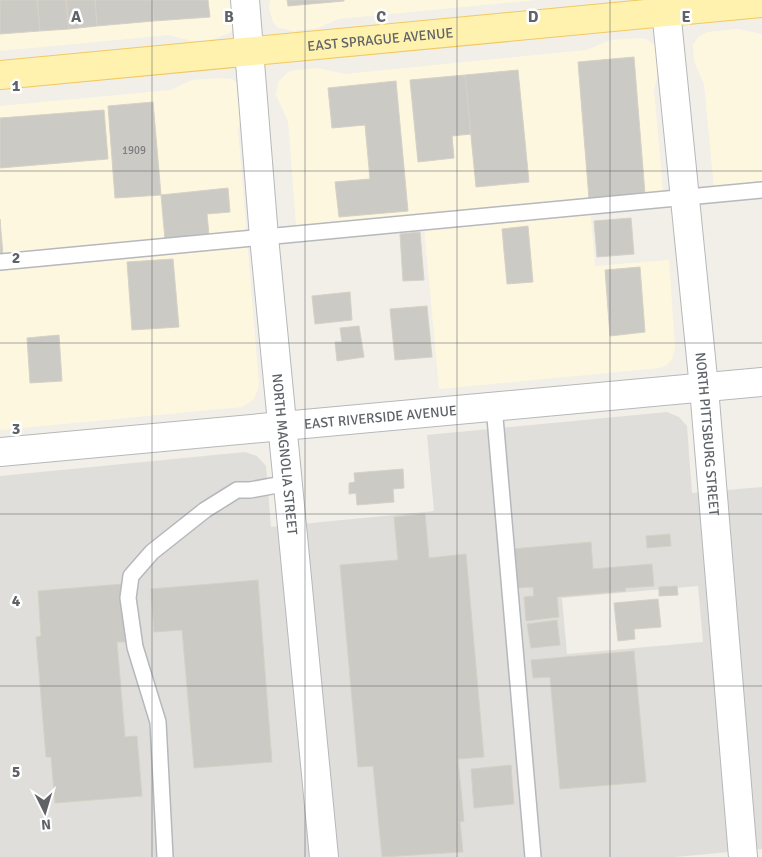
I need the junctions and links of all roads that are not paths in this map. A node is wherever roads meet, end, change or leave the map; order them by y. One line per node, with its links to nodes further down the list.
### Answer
1 (245, 0): 4 (street, NORTH MAGNOLIA STREET)
2 (762, 3): 3 (main road, EAST SPRAGUE AVENUE)
3 (666, 6): 4 (main road, EAST SPRAGUE AVENUE); 7 (street, NORTH PITTSBURG STREET)
4 (250, 51): 5 (main road, EAST SPRAGUE AVENUE); 8 (street, NORTH MAGNOLIA STREET)
5 (0, 75)
6 (762, 190): 7 (lane)
7 (684, 196): 8 (lane); 11 (street, NORTH PITTSBURG STREET)
8 (264, 237): 9 (lane); 13 (street, NORTH MAGNOLIA STREET)
9 (0, 262)
10 (762, 382): 11 (street, EAST RIVERSIDE AVENUE)
11 (704, 388): 12 (street, EAST RIVERSIDE AVENUE); 19 (street, NORTH PITTSBURG STREET)
12 (494, 406): 13 (street, EAST RIVERSIDE AVENUE); 18 (lane)
13 (283, 427): 14 (street, EAST RIVERSIDE AVENUE); 15 (street, NORTH MAGNOLIA STREET)
14 (0, 452)
15 (288, 483): 16 (lane); 17 (street, NORTH MAGNOLIA STREET)
16 (165, 857)
17 (324, 857)
18 (533, 857)
19 (743, 857)

